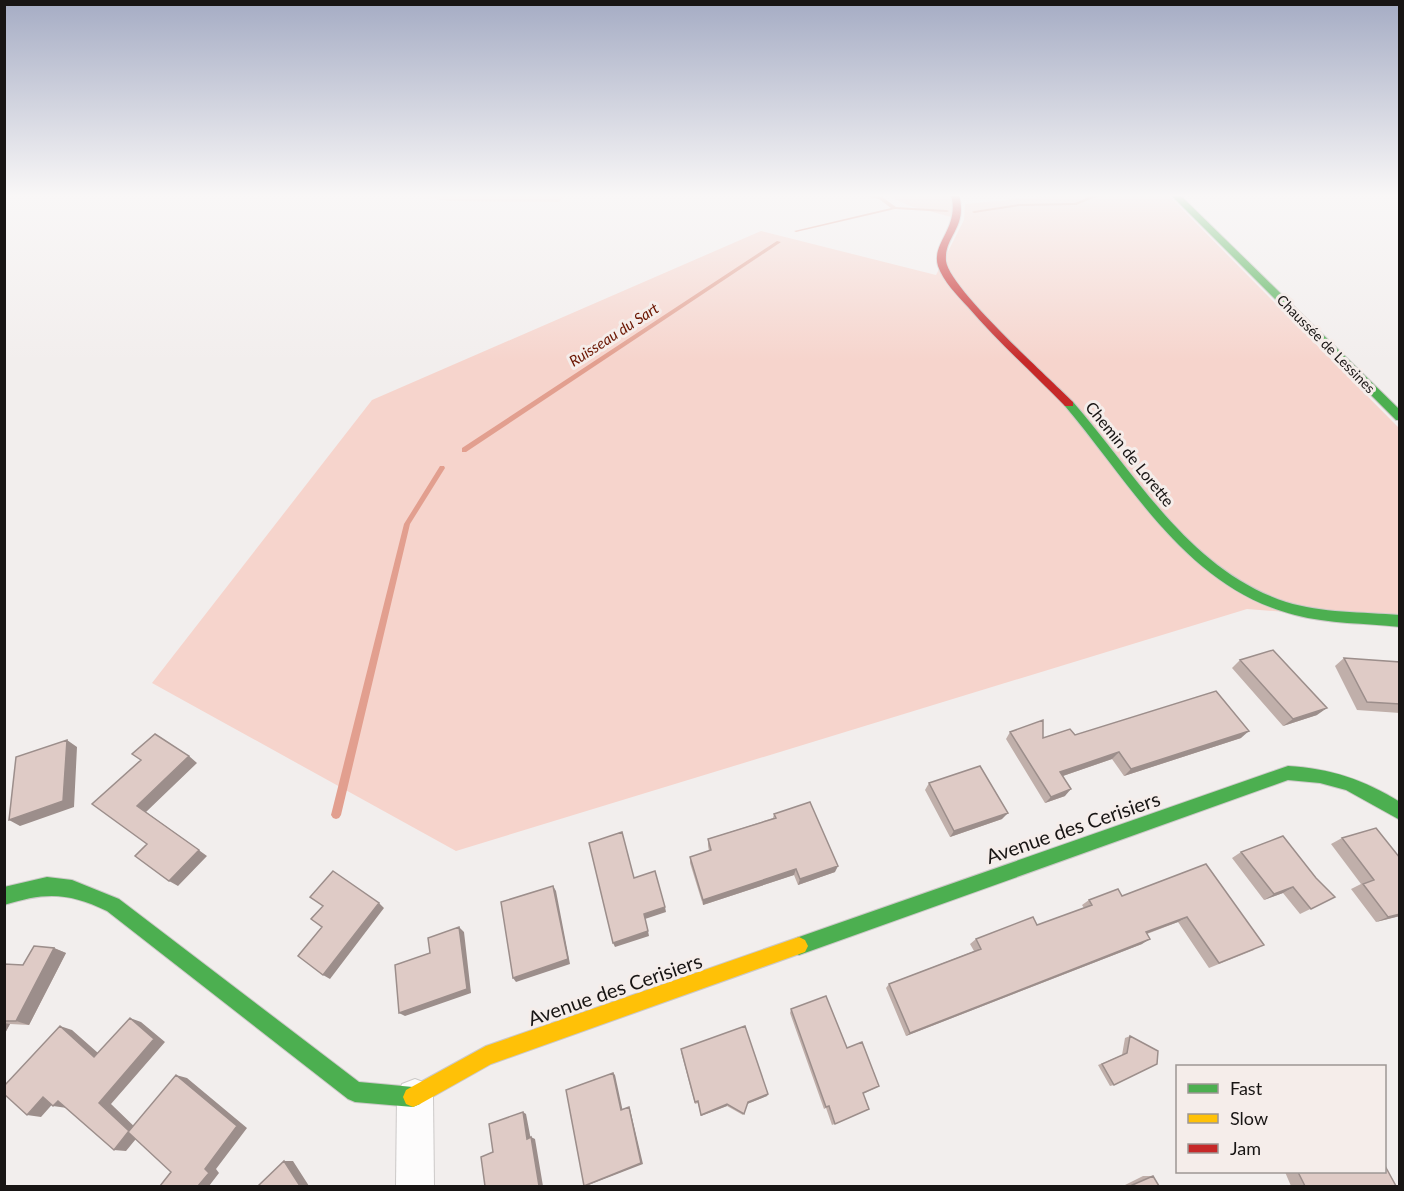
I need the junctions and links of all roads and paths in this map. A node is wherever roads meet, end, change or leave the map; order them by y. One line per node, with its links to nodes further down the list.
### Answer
1 (945, 251): 4 (street, Chemin de Lorette)
2 (1231, 251): 3 (street, Chaussée de Lessines)
3 (1400, 417)
4 (1400, 621)
5 (1400, 812): 7 (street, Avenue des Cerisiers)
6 (4, 896): 7 (street)
7 (415, 1097): 8 (street)
8 (415, 1186)

